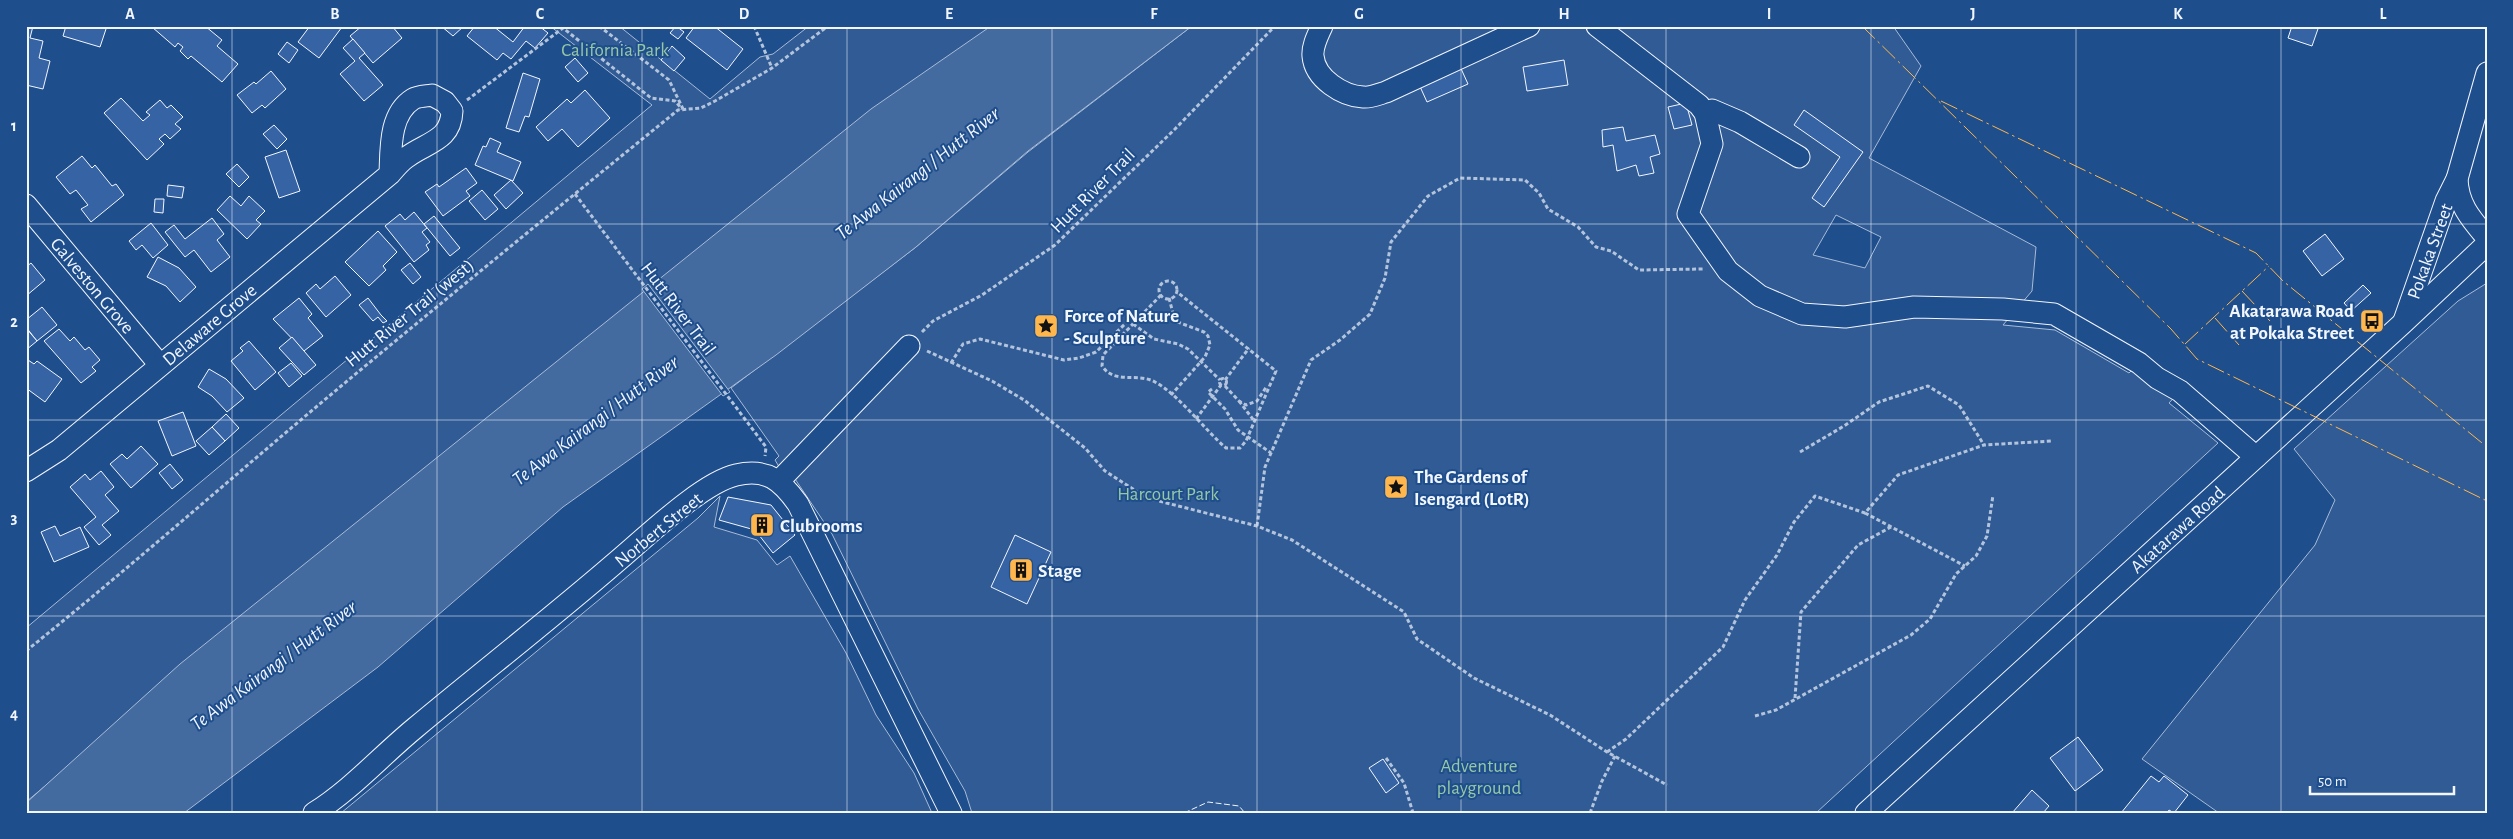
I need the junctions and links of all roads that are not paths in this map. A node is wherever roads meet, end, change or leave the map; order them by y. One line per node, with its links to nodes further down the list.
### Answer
1 (1322, 26): 2 (street)
2 (1529, 26)
3 (1597, 26): 5 (street)
4 (2487, 73): 8 (street, Pokaka Street)
5 (1705, 113): 6 (street); 15 (street)
6 (1799, 157)
7 (390, 174): 7 (street, Delaware Grove); 14 (street, Delaware Grove)
8 (2457, 179): 10 (street, Pokaka Street); 12 (street, Pokaka Street)
9 (26, 205): 14 (street, Galveston Grove)
10 (2487, 238)
11 (2487, 244): 12 (street, Akatarawa Road)
12 (2403, 323): 15 (street, Akatarawa Road)
13 (909, 346): 17 (street)
14 (160, 365): 16 (street, Delaware Grove)
15 (2256, 456): 20 (street, Akatarawa Road)
16 (26, 471)
17 (771, 477): 18 (street, Norbert Street); 19 (street)
18 (314, 813)
19 (951, 813)
20 (1866, 813)

